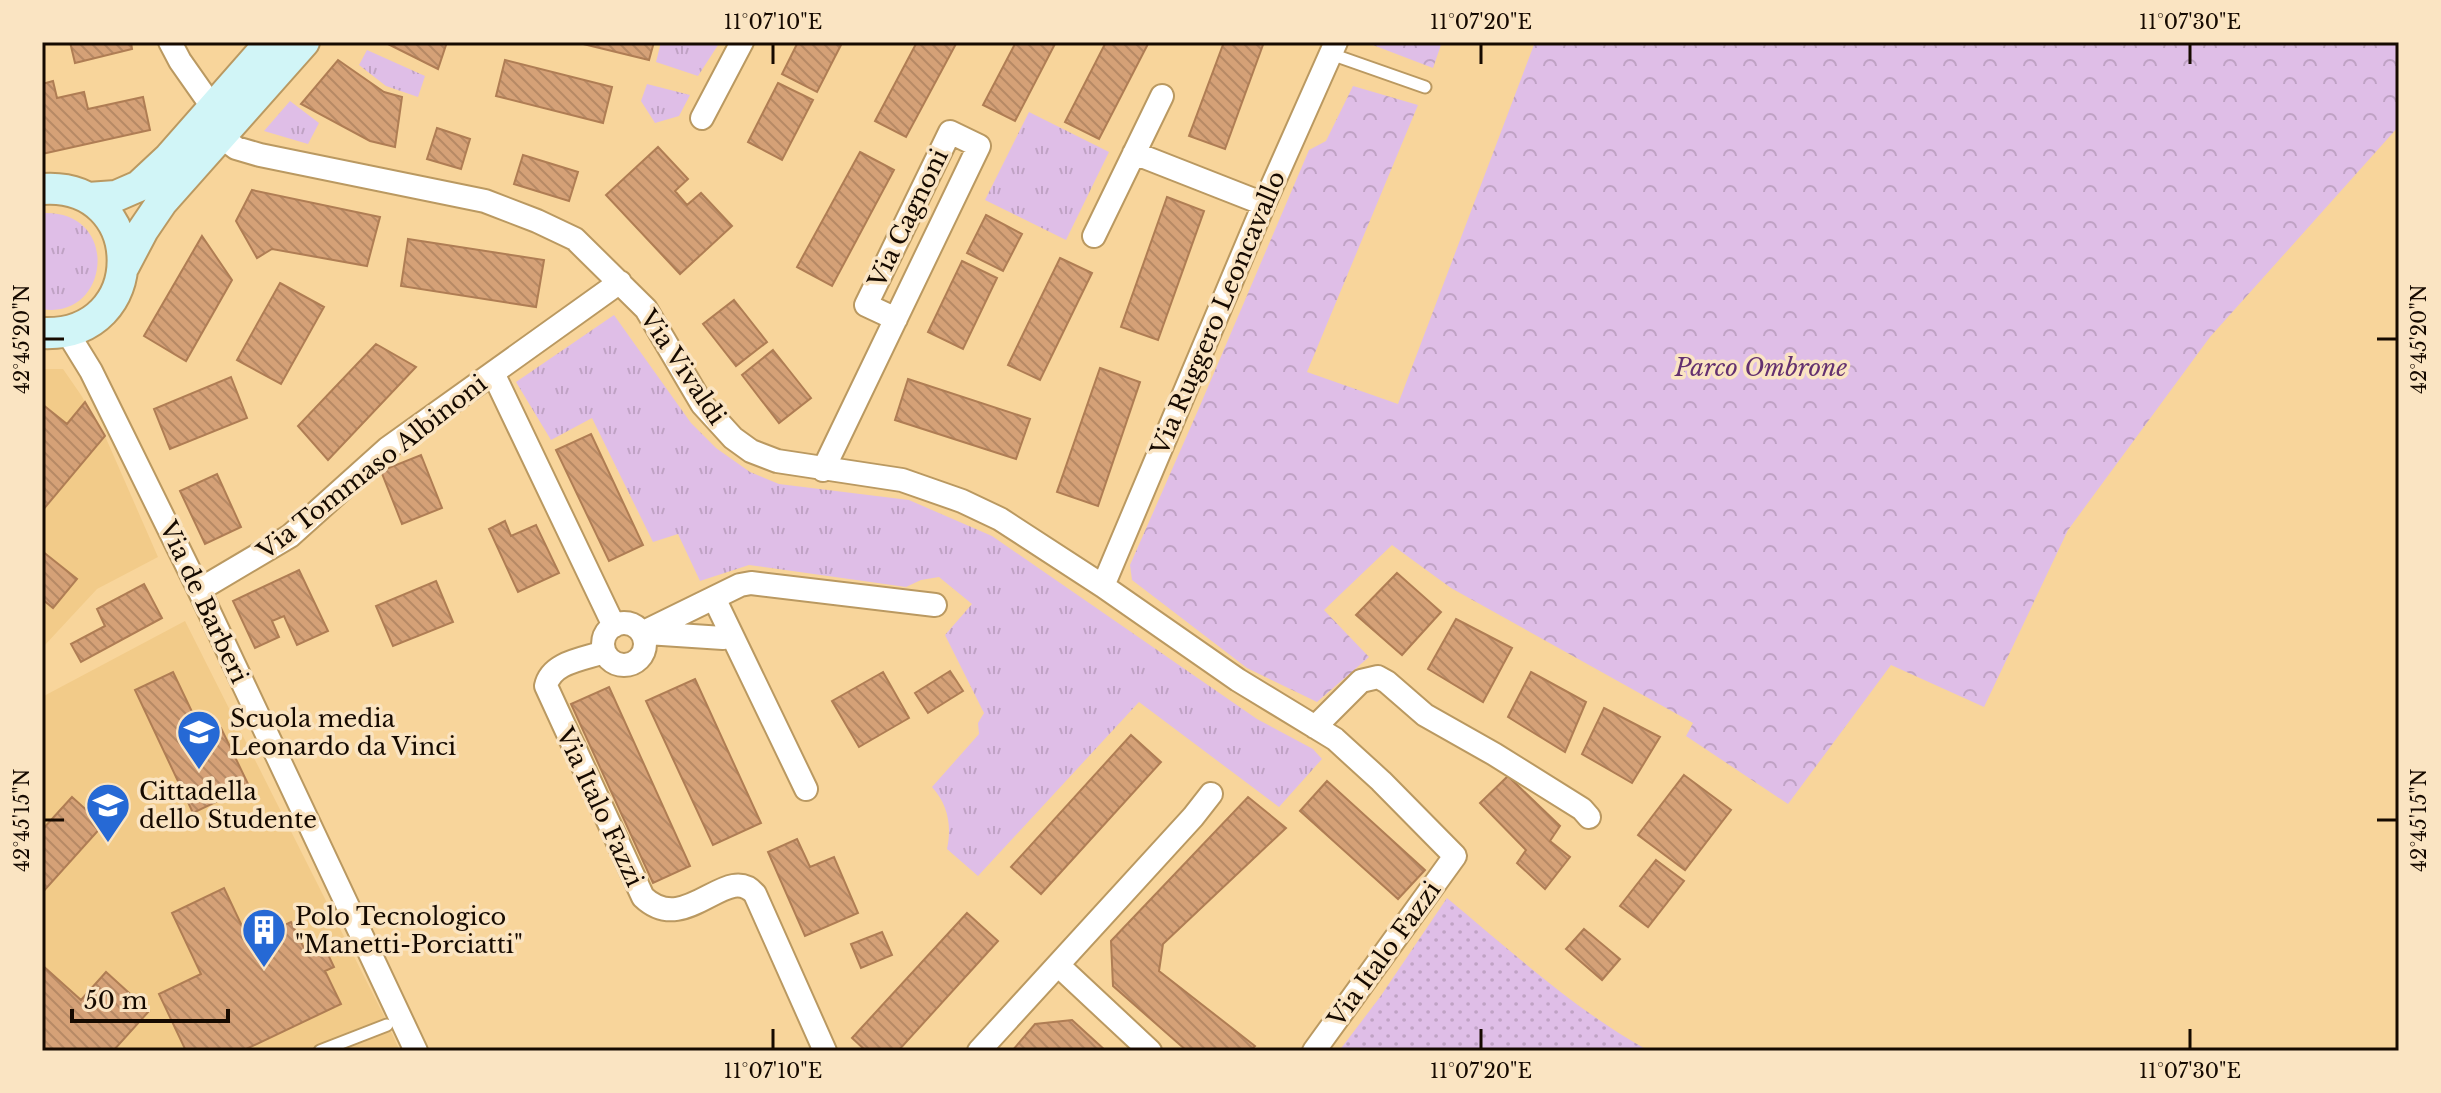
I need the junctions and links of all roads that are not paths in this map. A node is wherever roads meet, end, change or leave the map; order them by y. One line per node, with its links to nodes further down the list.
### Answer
1 (170, 42): 9 (street)
2 (271, 42): 9 (main road)
3 (304, 42): 9 (main road)
4 (742, 42): 8 (street)
5 (1334, 48): 6 (lane); 13 (street, Via Ruggero Leoncavallo)
6 (1425, 87)
7 (1162, 96): 10 (street)
8 (702, 118)
9 (217, 122): 12 (main road); 15 (main road); 16 (street, Via Vivaldi)
10 (1134, 153): 13 (street); 14 (street)
11 (42, 189): 12 (main road)
12 (88, 198): 15 (main road)
13 (1264, 204): 21 (street, Via Ruggero Leoncavallo)
14 (1094, 236)
15 (124, 266): 18 (main road)
16 (620, 282): 19 (street, Via Tommaso Albinoni); 20 (street, Via Vivaldi)
17 (896, 319): 17 (street, Via Cagnoni); 20 (street, Via Cagnoni)
18 (54, 332): 22 (street, Via de Barberi)
19 (493, 373): 22 (street, Via Tommaso Albinoni); 25 (street)
20 (823, 470): 21 (street, Via Vivaldi)
21 (1103, 586): 29 (street, Via Vivaldi)
22 (199, 590): 35 (street, Via de Barberi)
23 (714, 598): 24 (street); 26 (street); 27 (street)
24 (935, 605)
25 (614, 626): 26 (street); 28 (street)
26 (642, 633): 27 (street); 28 (street)
27 (731, 636): 30 (street)
28 (604, 652): 38 (street, Via Italo Fazzi)
29 (1315, 727): 32 (street); 33 (street, Via Vivaldi)
30 (806, 789)
31 (1211, 794): 34 (street)
32 (1589, 817)
33 (1455, 856): 41 (street, Via Italo Fazzi)
34 (1059, 966): 39 (street); 40 (street)
35 (394, 1022): 36 (lane); 37 (street, Via de Barberi)
36 (320, 1051)
37 (416, 1051)
38 (825, 1051)
39 (979, 1051)
40 (1150, 1051)
41 (1314, 1051)

